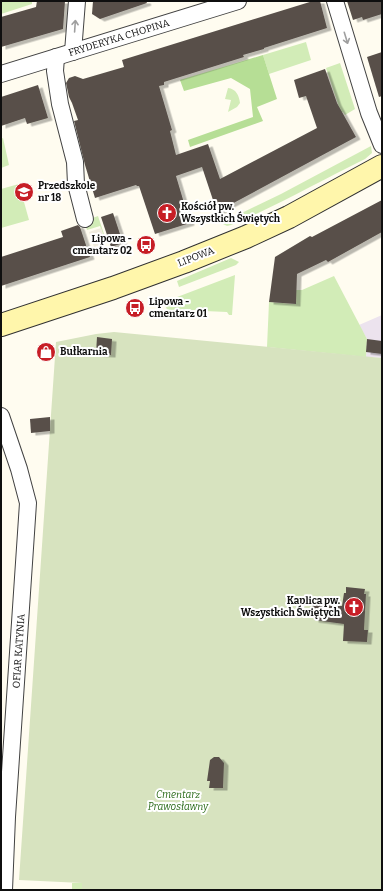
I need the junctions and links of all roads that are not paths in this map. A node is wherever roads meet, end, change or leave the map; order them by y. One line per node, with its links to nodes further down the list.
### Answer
1 (77, 1): 4 (street, one-way to 1)
2 (238, 1): 4 (street, FRYDERYKA CHOPINA)
3 (335, 1): 7 (street, one-way to 7)
4 (74, 52): 5 (street, FRYDERYKA CHOPINA)
5 (56, 57): 6 (street, FRYDERYKA CHOPINA); 9 (street)
6 (1, 74)
7 (382, 145)
8 (382, 166): 10 (street, LIPOWA)
9 (85, 219)
10 (1, 325)
11 (1, 416): 12 (street, OFIAR KATYNIA)
12 (4, 890)

